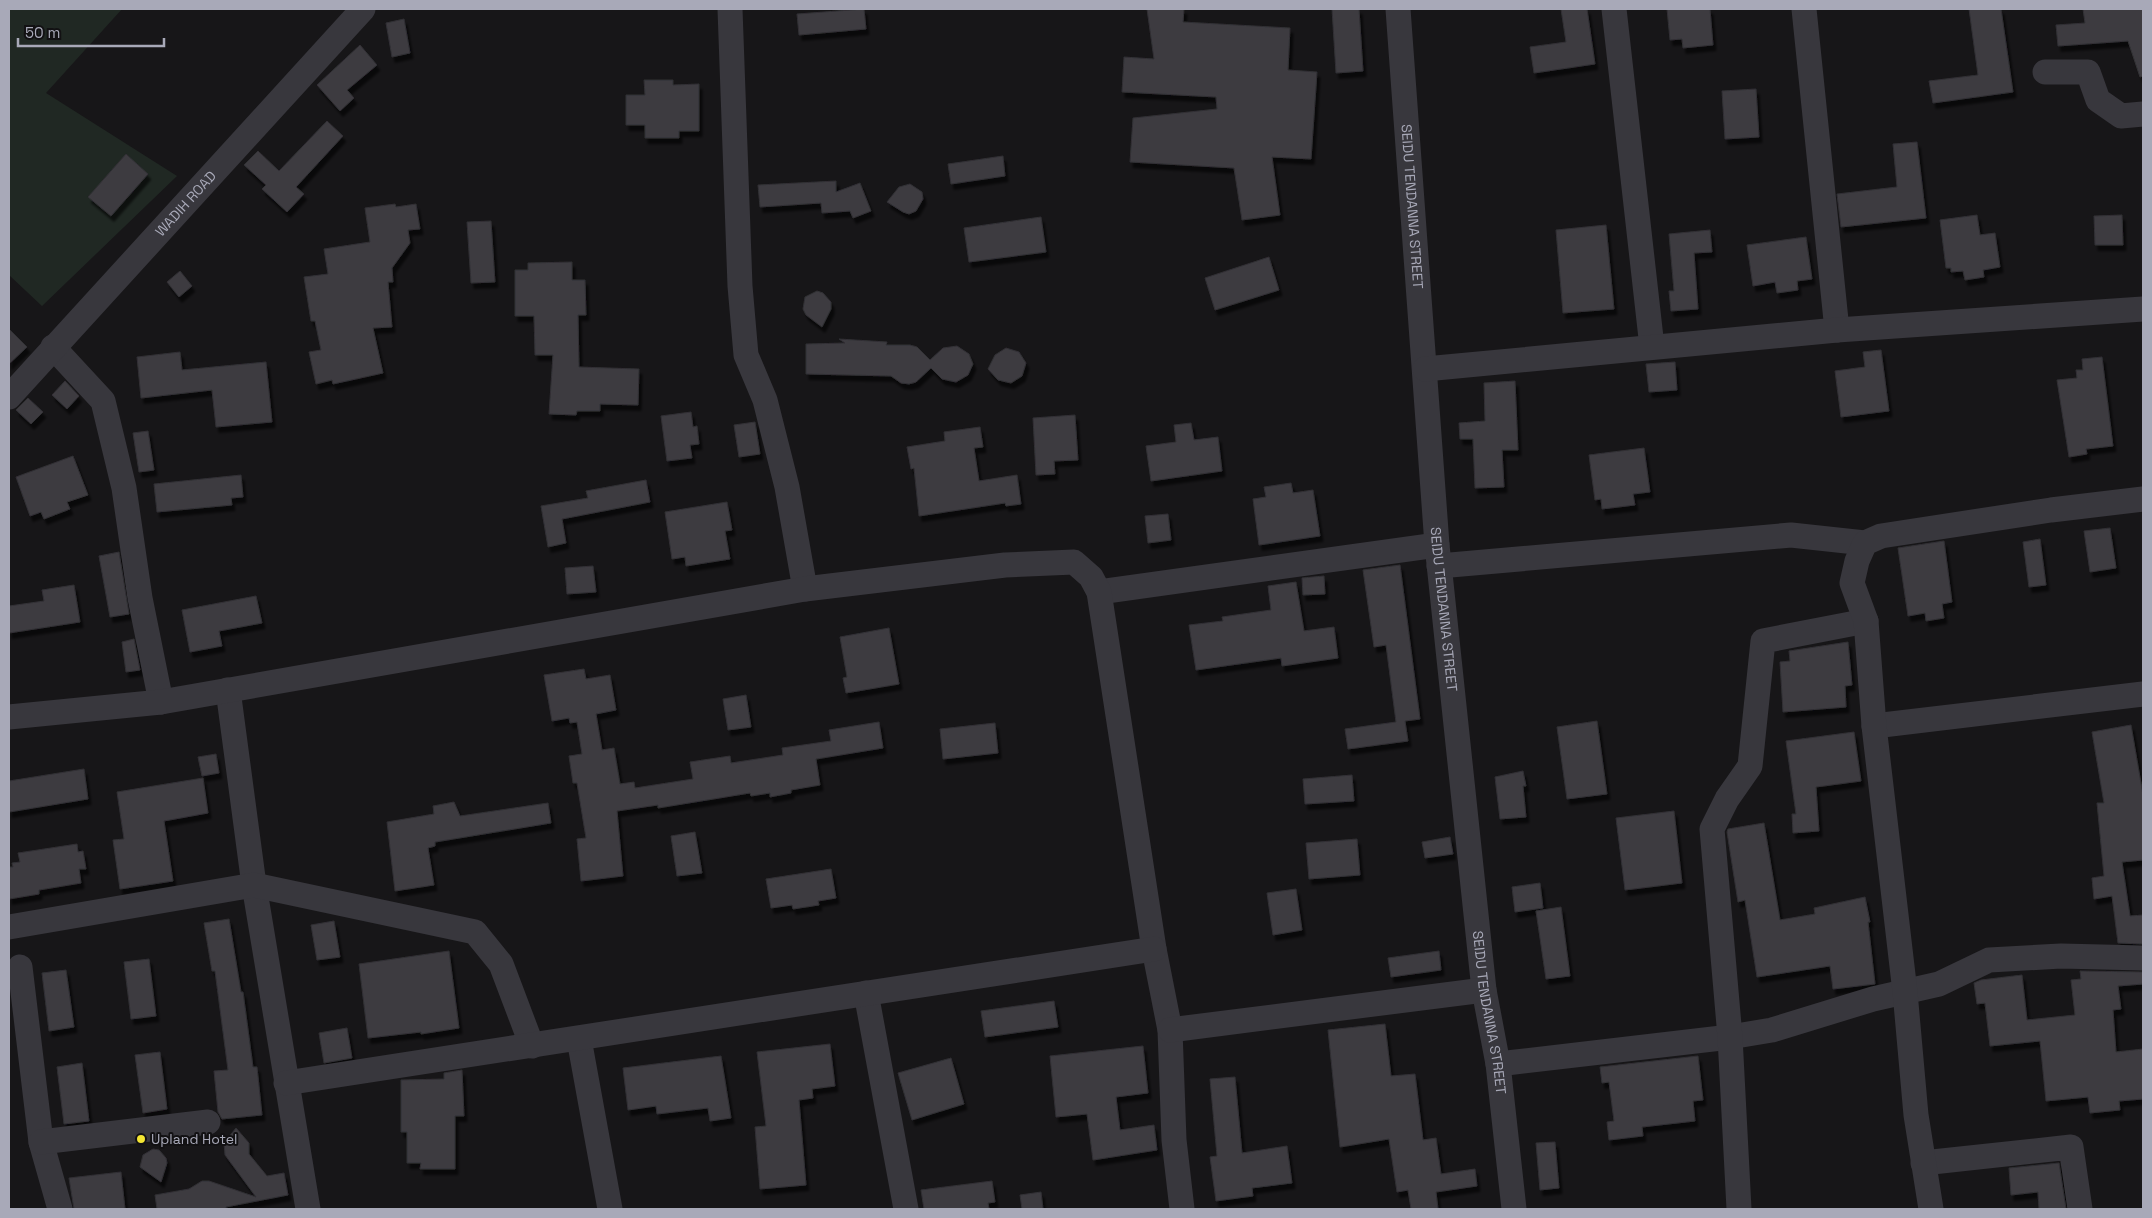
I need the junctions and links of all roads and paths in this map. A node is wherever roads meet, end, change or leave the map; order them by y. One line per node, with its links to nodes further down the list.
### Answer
1 (363, 9): 10 (street, WADIH ROAD)
2 (730, 9): 17 (street)
3 (1398, 9): 12 (street, SEIDU TENDANNA STREET)
4 (1614, 9): 11 (street)
5 (1804, 9): 9 (street)
6 (2045, 72): 7 (street)
7 (2143, 114)
8 (2143, 310): 9 (street)
9 (1837, 330): 11 (street)
10 (53, 347): 13 (street, WADIH ROAD); 22 (street)
11 (1652, 347): 12 (street)
12 (1424, 369): 16 (street, SEIDU TENDANNA STREET)
13 (9, 397)
14 (2143, 499): 15 (street)
15 (1865, 543): 16 (street); 19 (street)
16 (1438, 555): 18 (street); 30 (street, SEIDU TENDANNA STREET)
17 (805, 589): 18 (street); 20 (street)
18 (1099, 592): 27 (street)
19 (1866, 622): 24 (street); 34 (street)
20 (228, 690): 22 (street); 25 (street)
21 (2143, 694): 24 (street)
22 (161, 702): 23 (street)
23 (9, 716)
24 (1874, 726): 32 (street)
25 (254, 885): 26 (street); 36 (street); 38 (street)
26 (9, 927)
27 (1154, 949): 31 (street); 33 (street)
28 (2143, 958): 32 (street)
29 (20, 968): 40 (street)
30 (1484, 990): 33 (street); 37 (street, SEIDU TENDANNA STREET)
31 (866, 992): 35 (street); 45 (street)
32 (1906, 992): 34 (street); 41 (street)
33 (1170, 1030): 46 (street)
34 (1730, 1037): 37 (street); 48 (street)
35 (579, 1039): 36 (street); 44 (street)
36 (532, 1046): 38 (street)
37 (1498, 1064): 47 (street, SEIDU TENDANNA STREET)
38 (286, 1082): 43 (street)
39 (208, 1122): 40 (street)
40 (41, 1142): 42 (street)
41 (1923, 1163): 49 (street); 50 (street)
42 (60, 1209)
43 (308, 1209)
44 (610, 1209)
45 (906, 1209)
46 (1182, 1209)
47 (1514, 1209)
48 (1739, 1209)
49 (1931, 1209)
50 (2080, 1209)

